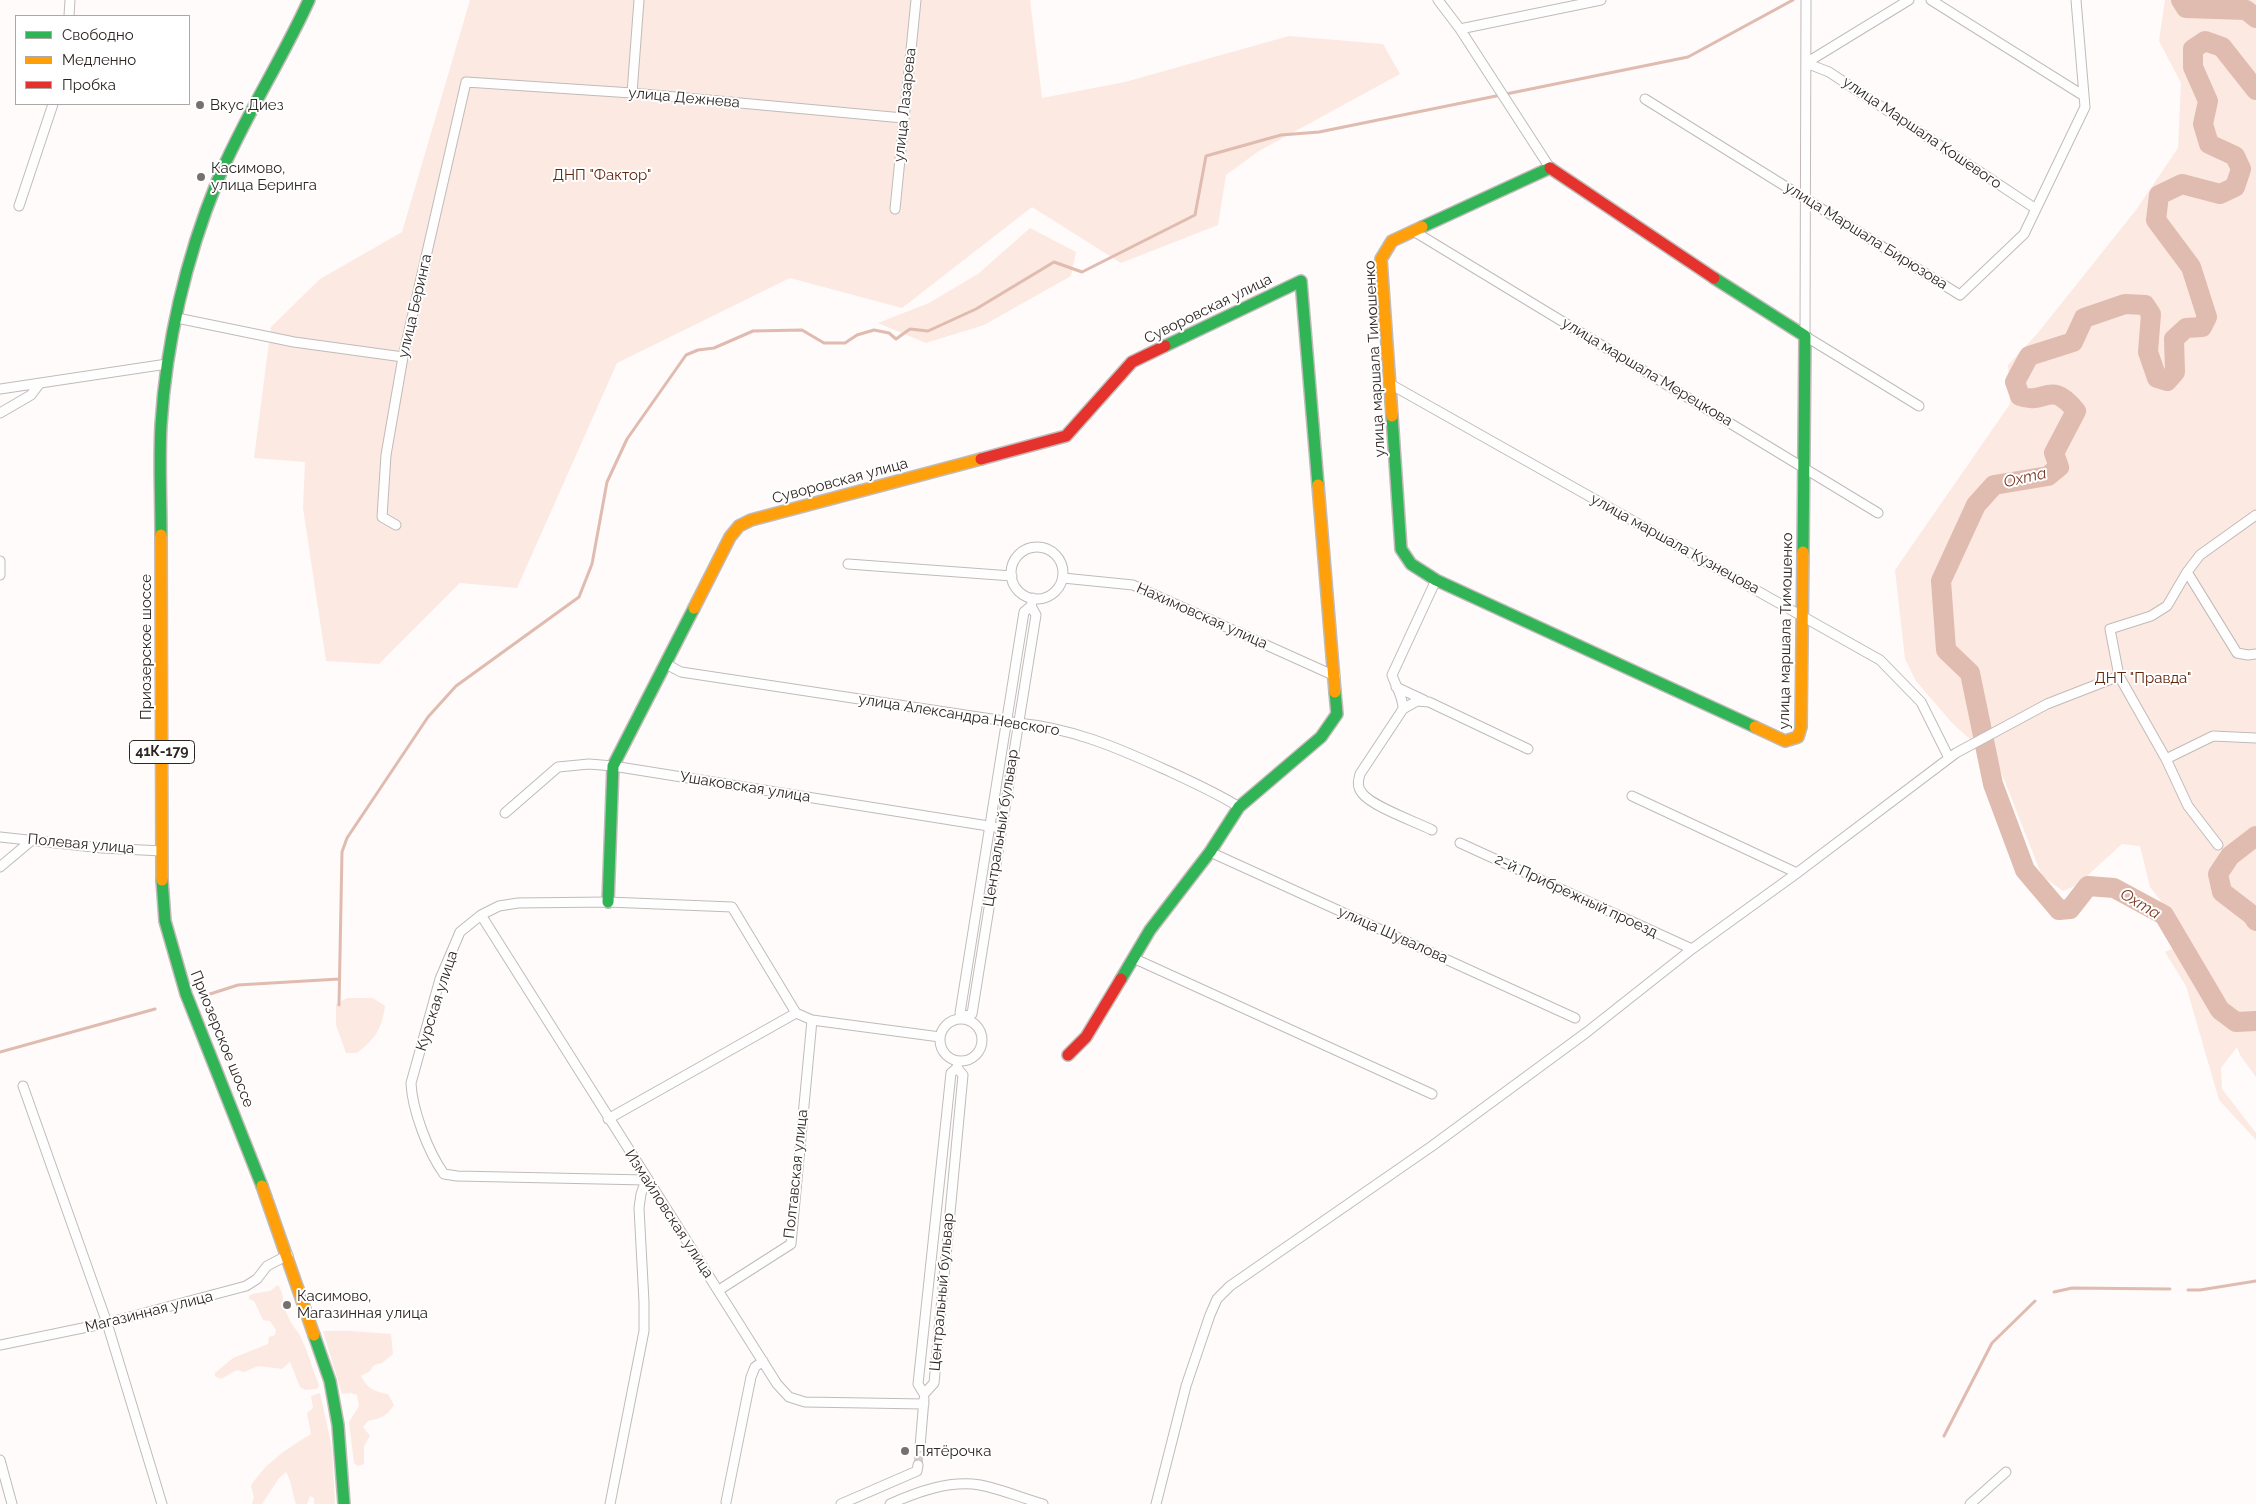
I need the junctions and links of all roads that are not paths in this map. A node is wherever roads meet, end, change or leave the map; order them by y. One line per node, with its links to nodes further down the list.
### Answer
1 (70, 0): 12 (street)
2 (309, 0): 27 (street, Приозерское шоссе / 41К-179)
3 (916, 0): 20 (street, улица Лазарева)
4 (1438, 0): 13 (street)
5 (1601, 0): 11 (street)
6 (1806, 0): 14 (street)
7 (1909, 0): 14 (street)
8 (1931, 0): 17 (street)
9 (2076, 0): 17 (street, улица Маршала Бирюзова)
10 (639, 1): 16 (street)
11 (1569, 3): 13 (street)
12 (69, 15)
13 (1460, 29): 21 (street)
14 (1806, 63): 22 (street); 25 (street, улица Маршала Кошевого)
15 (466, 82): 16 (street, улица Дежнева); 29 (street, улица Беринга)
16 (632, 93): 20 (street, улица Дежнева)
17 (2084, 96): 25 (street, улица Маршала Бирюзова)
18 (1644, 98): 22 (street, улица Маршала Бирюзова)
19 (53, 105): 23 (street)
20 (903, 118): 24 (street, улица Лазарева)
21 (1550, 168): 26 (street, улица маршала Тимошенко); 28 (street)
22 (1806, 199): 25 (street, улица Маршала Бирюзова); 28 (street)
23 (19, 206)
24 (895, 209)
25 (2036, 209)
26 (1415, 232): 32 (street, улица маршала Тимошенко); 36 (street, улица маршала Мерецкова)
27 (177, 318): 29 (street); 30 (street, Приозерское шоссе / 41К-179)
28 (1805, 336): 34 (street); 36 (street, улица маршала Тимошенко)
29 (403, 357): 39 (street, улица Беринга)
30 (167, 364): 31 (street); 73 (street, Приозерское шоссе / 41К-179)
31 (40, 383): 33 (street); 35 (street)
32 (1390, 384): 46 (street, улица маршала Тимошенко); 48 (street, улица маршала Кузнецова)
33 (0, 389)
34 (1919, 406)
35 (0, 412)
36 (1804, 467): 37 (street, улица маршала Мерецкова); 48 (street, улица маршала Тимошенко)
37 (1878, 513)
38 (2256, 515): 42 (street)
39 (396, 525)
40 (0, 561): 43 (street)
41 (848, 564): 44 (street)
42 (2186, 572): 49 (street); 52 (street)
43 (0, 574)
44 (1012, 576): 45 (street); 47 (street)
45 (1063, 578): 47 (street); 51 (street, Нахимовская улица)
46 (1436, 580): 48 (street, улица маршала Тимошенко); 53 (street)
47 (1032, 602): 56 (street, Центральный бульвар); 57 (street, Центральный бульвар)
48 (1802, 616): 60 (street, улица маршала Кузнецова)
49 (2256, 654)
50 (666, 664): 51 (street, Суворовская улица); 56 (street, улица Александра Невского); 62 (street, Суворовская улица)
51 (1335, 676): 64 (street)
52 (2119, 676): 60 (street); 61 (street)
53 (1396, 687): 54 (street); 55 (street)
54 (1429, 702): 55 (street); 59 (street)
55 (1403, 709): 68 (street)
56 (1006, 722): 57 (street, улица Александра Невского); 66 (street, Центральный бульвар)
57 (1018, 724): 64 (street, улица Александра Невского); 67 (street, Центральный бульвар)
58 (2256, 738): 61 (street)
59 (1528, 748)
60 (1949, 758): 76 (street)
61 (2166, 759): 72 (street)
62 (614, 766): 65 (street, Ушаковская улица); 66 (street, Ушаковская улица); 77 (street, Суворовская улица)
63 (1632, 796): 76 (street)
64 (1239, 807): 74 (street)
65 (505, 813)
66 (990, 826): 67 (street, Ушаковская улица); 82 (street, Центральный бульвар)
67 (1001, 828): 82 (street, Центральный бульвар)
68 (1432, 830)
69 (0, 837): 70 (street, Полевая улица)
70 (32, 840): 73 (street, Полевая улица); 75 (street)
71 (1460, 842): 79 (street, 2-й Прибрежный проезд)
72 (2218, 845)
73 (162, 851): 92 (street, Приозерское шоссе / 41К-179)
74 (1210, 852): 80 (street); 83 (street, улица Шувалова)
75 (0, 867)
76 (1797, 873): 79 (street)
77 (608, 902): 78 (street, Курская улица); 81 (street, Курская улица)
78 (481, 915): 90 (street, Измайловская улица); 91 (street, Курская улица)
79 (1692, 949): 110 (street)
80 (1133, 958): 86 (street); 89 (street)
81 (796, 1013): 84 (street); 90 (street)
82 (964, 1018): 85 (street); 87 (street)
83 (1575, 1018)
84 (812, 1020): 85 (street); 93 (street, Полтавская улица)
85 (940, 1037): 87 (street)
86 (1068, 1055)
87 (958, 1065): 97 (street, Центральный бульвар); 97 (street, Центральный бульвар)
88 (23, 1086): 94 (street)
89 (1432, 1094)
90 (608, 1119): 91 (street, Измайловская улица)
91 (646, 1180): 93 (street, Измайловская улица); 106 (street)
92 (288, 1255): 94 (street, Магазинная улица); 105 (street, Приозерское шоссе / 41К-179)
93 (718, 1290): 96 (street, Измайловская улица)
94 (107, 1323): 95 (street, Магазинная улица); 104 (street)
95 (0, 1345)
96 (762, 1361): 97 (street, Измайловская улица); 102 (street)
97 (924, 1399): 98 (street)
98 (920, 1448)
99 (0, 1460): 103 (street)
100 (918, 1465): 107 (street)
101 (2006, 1472): 111 (street)
102 (726, 1502)
103 (12, 1504)
104 (162, 1504)
105 (344, 1504)
106 (610, 1504)
107 (840, 1504)
108 (890, 1504): 109 (street)
109 (1043, 1504)
110 (1156, 1504)
111 (1970, 1504)

